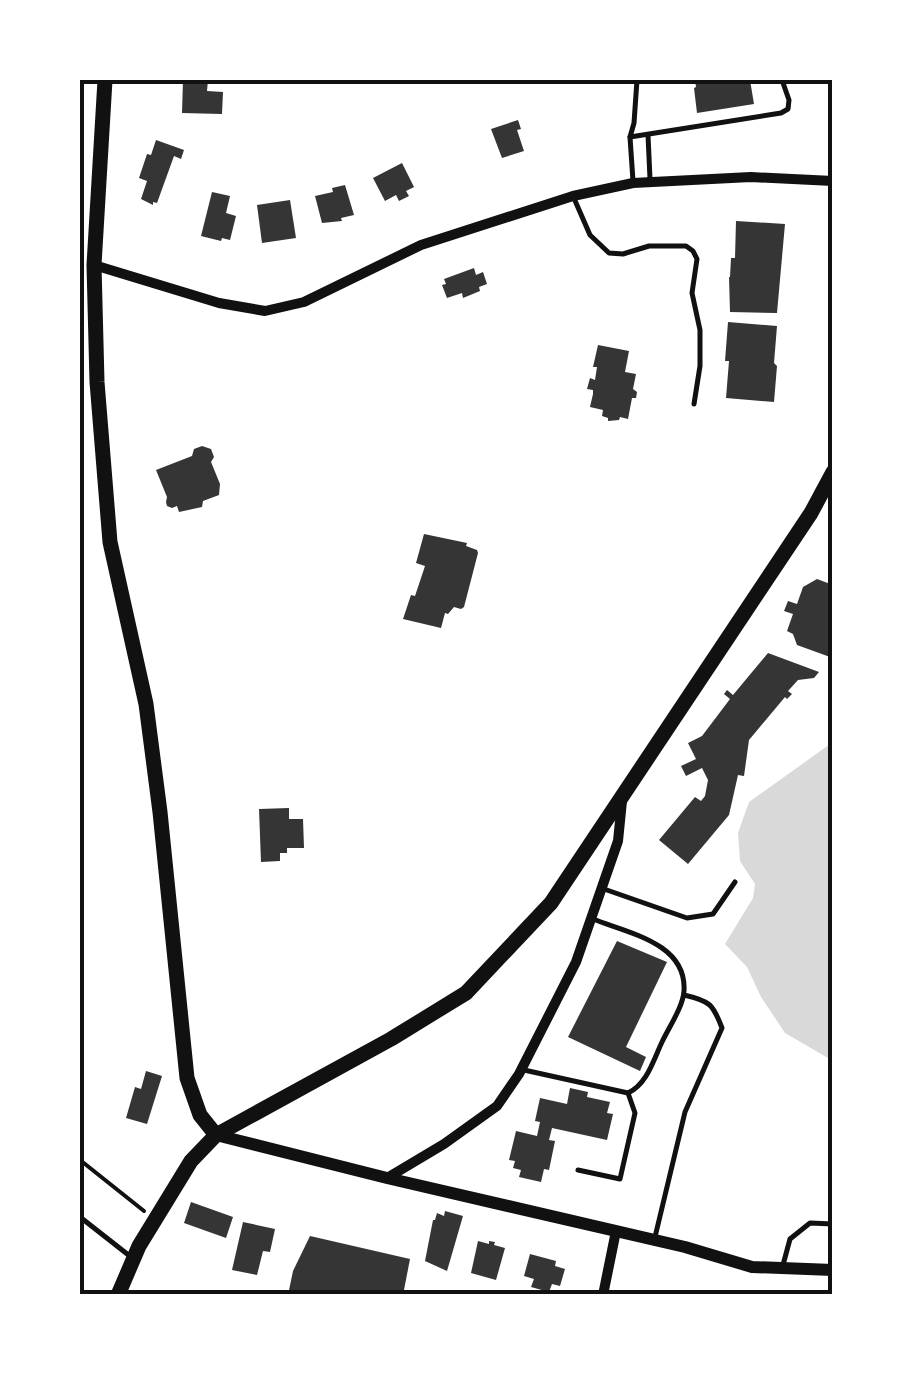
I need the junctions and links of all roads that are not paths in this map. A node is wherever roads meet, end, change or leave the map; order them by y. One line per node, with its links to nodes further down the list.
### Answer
1 (106, 80): 10 (main road)
2 (638, 80): 5 (lane)
3 (782, 80): 4 (lane)
4 (648, 135): 5 (lane); 7 (lane)
5 (630, 136): 8 (lane)
6 (833, 181): 7 (street)
7 (650, 182): 8 (street)
8 (633, 183): 9 (street)
9 (573, 196): 10 (street); 12 (lane)
10 (94, 265): 11 (main road)
11 (88, 337): 21 (main road)
12 (694, 404)
13 (831, 479): 14 (main road)
14 (622, 800): 16 (street); 21 (main road)
15 (736, 882): 16 (lane)
16 (601, 888): 17 (street)
17 (590, 918): 18 (lane); 19 (street)
18 (684, 994): 20 (lane); 27 (lane)
19 (522, 1070): 20 (lane); 23 (street)
20 (628, 1093): 22 (lane)
21 (216, 1135): 23 (street); 28 (main road)
22 (578, 1170)
23 (387, 1178): 26 (street)
24 (80, 1216): 28 (lane)
25 (833, 1224): 29 (lane)
26 (616, 1230): 27 (street); 32 (street)
27 (654, 1240): 29 (street)
28 (134, 1258): 31 (main road)
29 (782, 1268): 30 (street)
30 (833, 1270)
31 (118, 1295)
32 (603, 1295)

